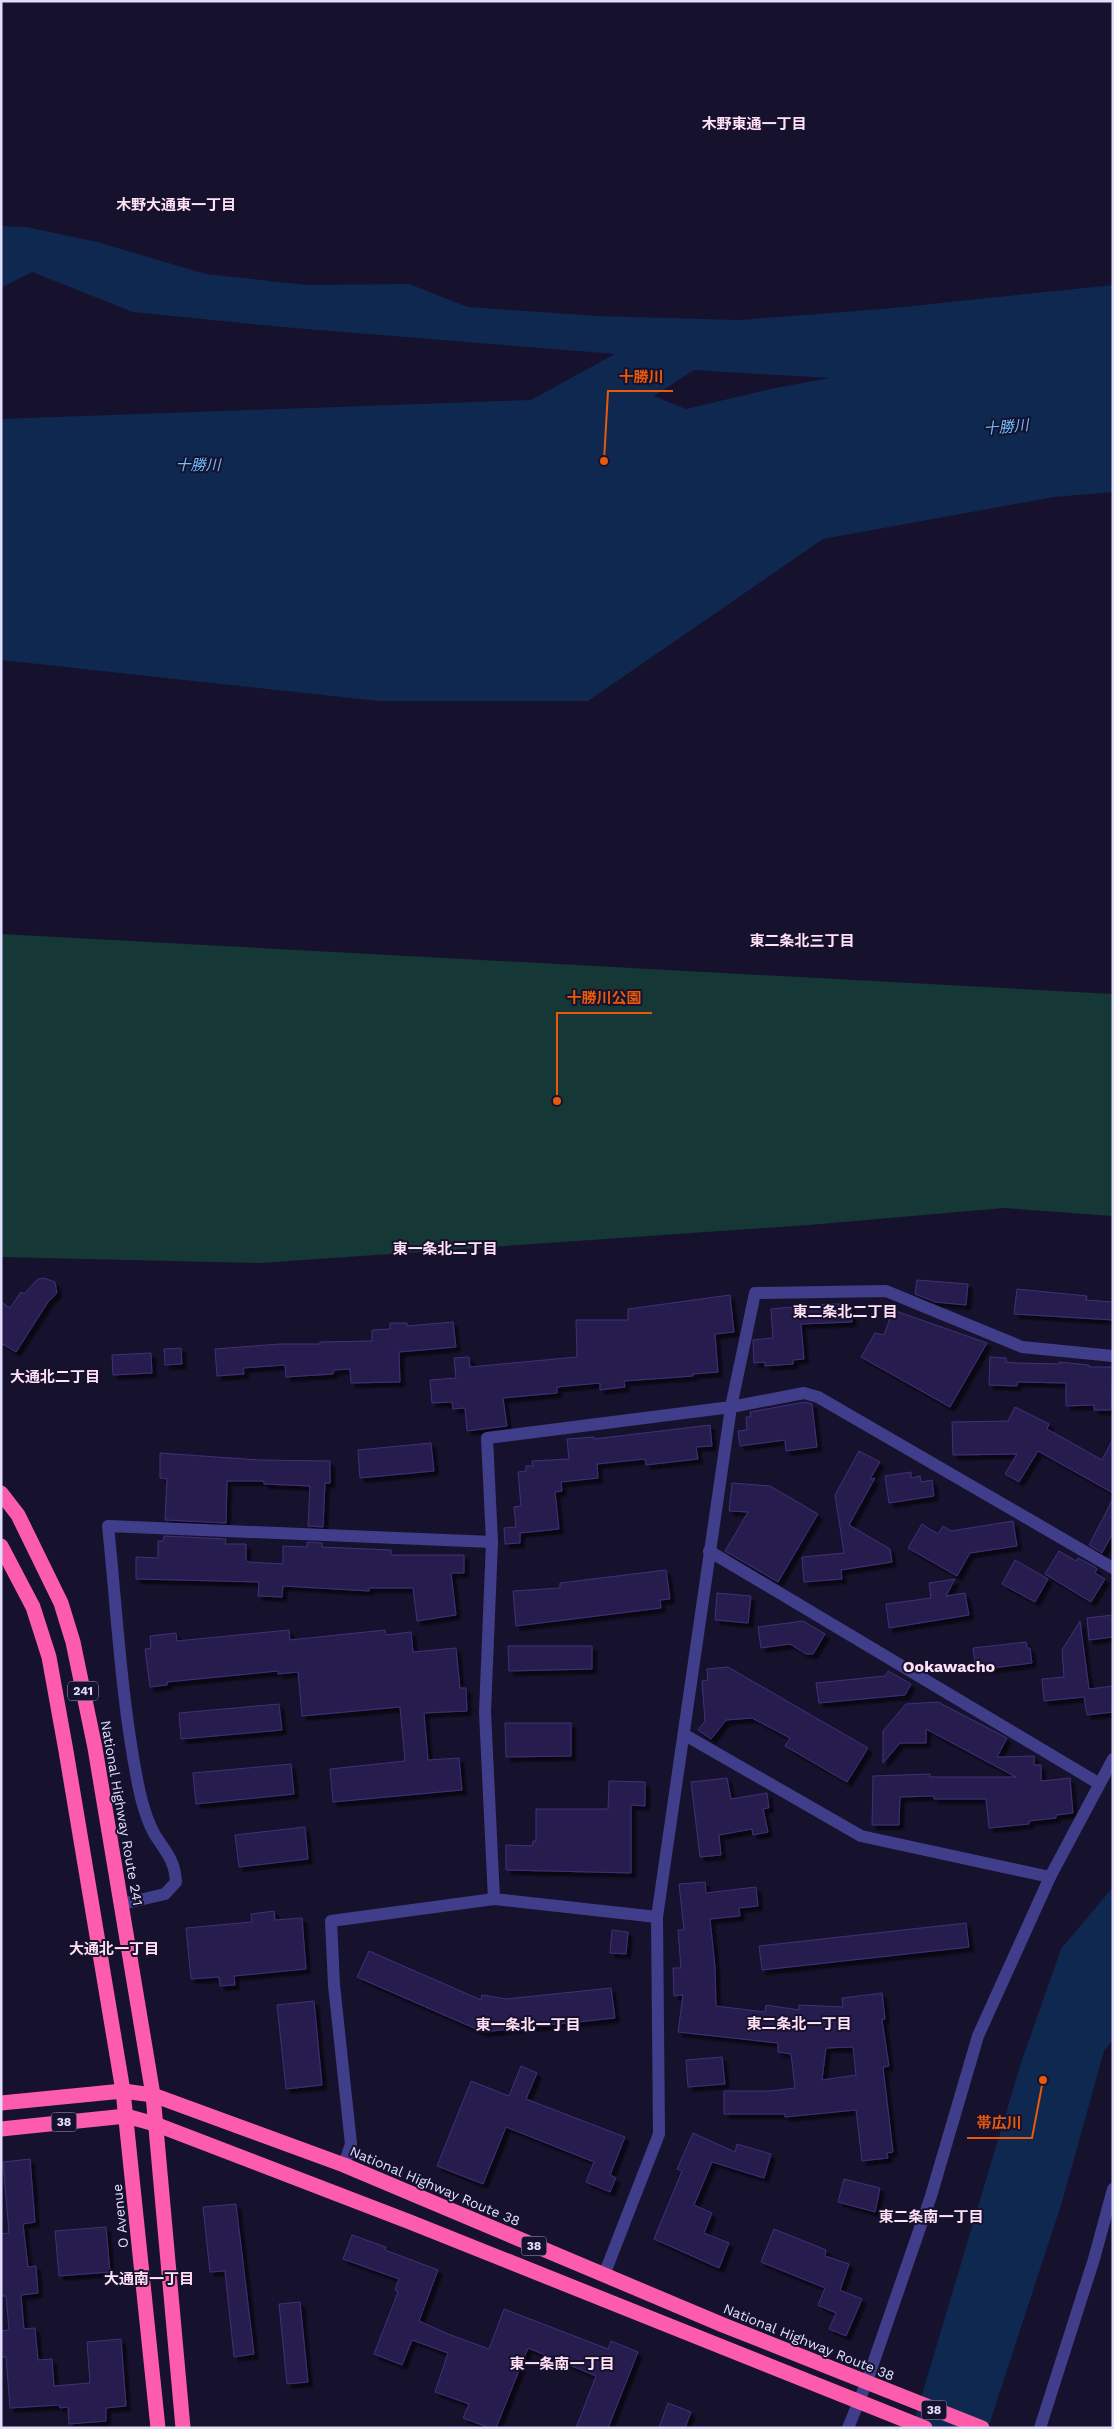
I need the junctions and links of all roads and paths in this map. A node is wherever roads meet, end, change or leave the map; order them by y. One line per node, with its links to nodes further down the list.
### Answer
1 (1113, 1356): 2 (street)
2 (731, 1407): 4 (street); 6 (street); 7 (street)
3 (1, 1493): 13 (highway, National Highway Route 241 / 241)
4 (492, 1542): 12 (street); 13 (street)
5 (1, 1546): 15 (highway, 241)
6 (709, 1551): 8 (street); 10 (street)
7 (1113, 1568)
8 (685, 1735): 11 (street); 14 (street)
9 (1113, 1759): 10 (street)
10 (1098, 1784): 11 (street)
11 (1050, 1877): 24 (street)
12 (494, 1899): 14 (street); 21 (street)
13 (122, 1904): 16 (highway, National Highway Route 241 / 241)
14 (657, 1918): 23 (street)
15 (123, 2091): 16 (highway, National Highway Route 38 / 38); 17 (highway, National Highway Route 38 / 38); 18 (highway, O Avenue)
16 (153, 2095): 19 (highway); 21 (highway, National Highway Route 38 / 38)
17 (1, 2103)
18 (126, 2116): 19 (highway, 38); 20 (highway, 38); 26 (highway, O Avenue)
19 (155, 2124): 25 (highway, 38); 27 (highway)
20 (1, 2129)
21 (344, 2165): 23 (highway, National Highway Route 38 / 38)
22 (1113, 2189): 31 (street)
23 (604, 2275): 24 (highway, National Highway Route 38 / 38)
24 (866, 2384): 25 (street); 30 (highway, National Highway Route 38 / 38)
25 (859, 2401): 28 (street); 29 (highway, 38)
26 (158, 2428)
27 (182, 2428)
28 (848, 2428)
29 (925, 2428)
30 (982, 2428)
31 (1040, 2428)

